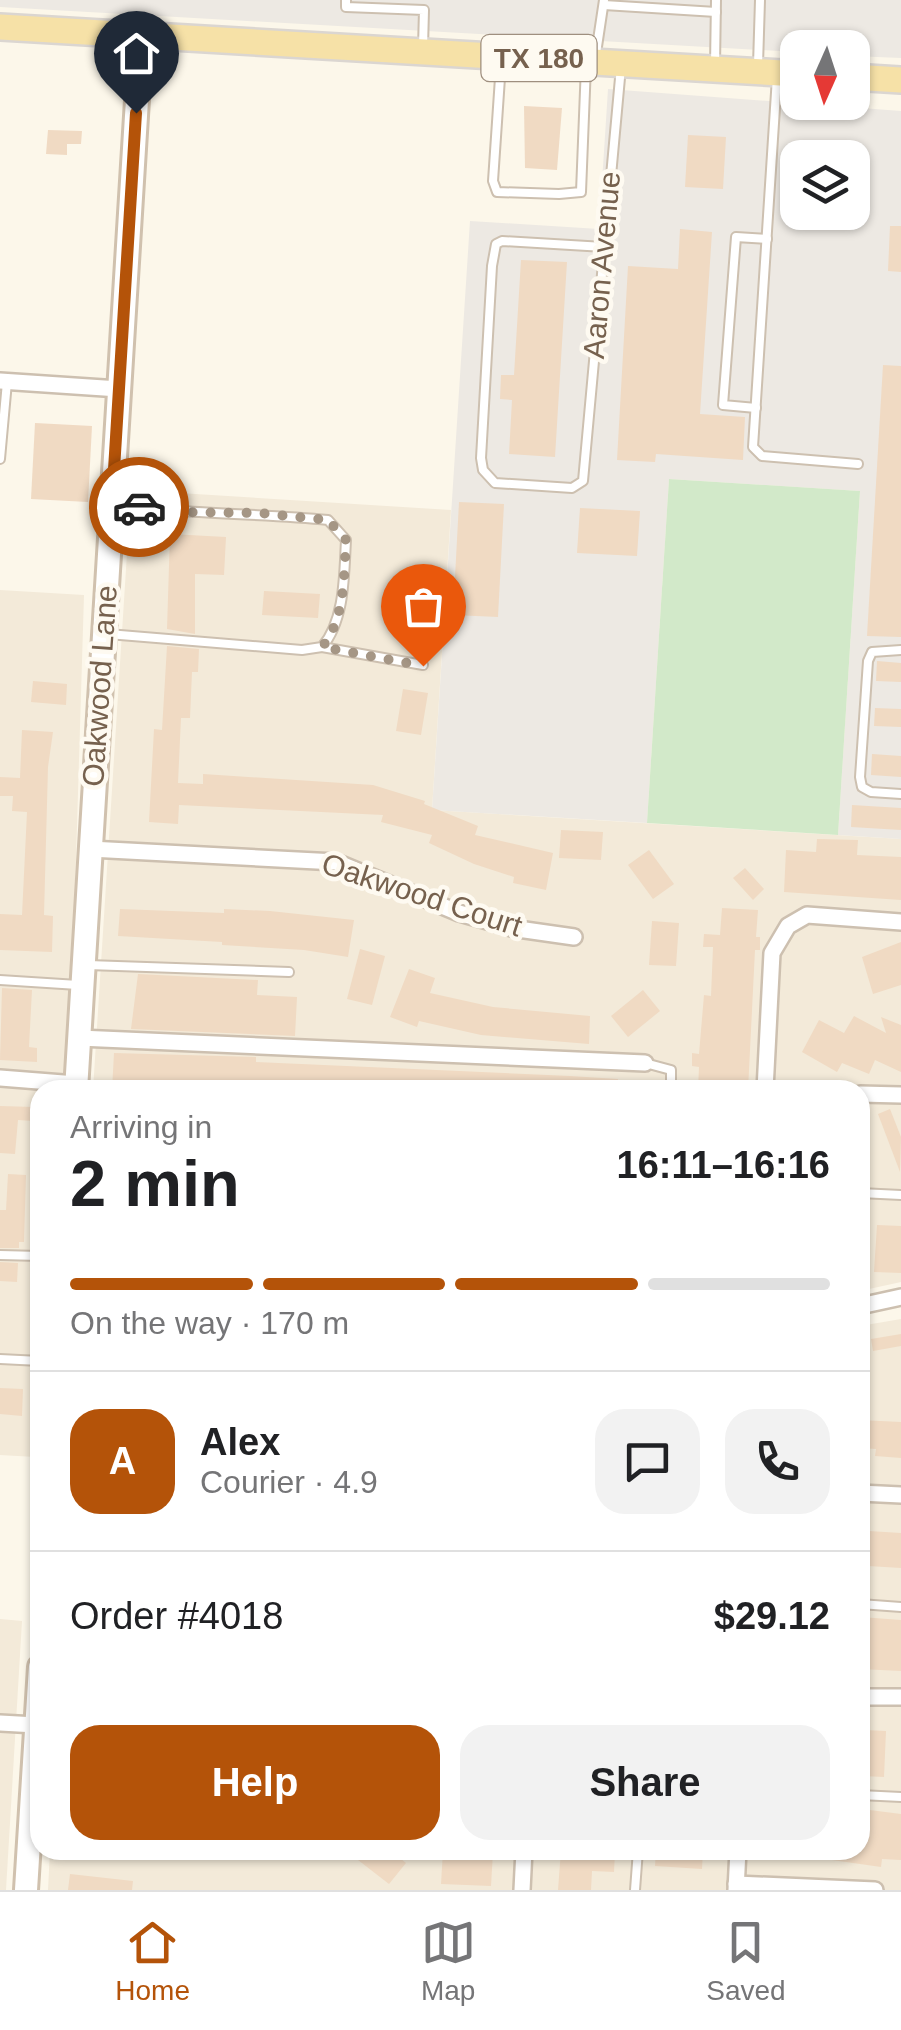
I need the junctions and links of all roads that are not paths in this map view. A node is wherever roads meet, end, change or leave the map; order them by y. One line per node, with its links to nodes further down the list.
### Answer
1 (346, 0): 8 (lane)
2 (716, 0): 5 (lane)
3 (760, 0): 13 (lane)
4 (604, 3): 5 (lane); 10 (lane)
5 (716, 12): 12 (lane)
6 (0, 28): 7 (main road, TX 180)
7 (141, 35): 8 (main road, TX 180); 19 (street, Oakwood Lane)
8 (423, 51): 9 (main road, TX 180)
9 (502, 56): 10 (main road, TX 180); 10 (lane)
10 (591, 61): 11 (main road, TX 180)
11 (622, 63): 12 (main road, TX 180); 17 (lane, Aaron Avenue)
12 (715, 68): 13 (main road, TX 180)
13 (777, 72): 16 (lane)
14 (870, 78): 15 (main road)
15 (901, 80)
16 (766, 239): 20 (lane); 20 (lane)
17 (604, 247): 17 (lane, Aaron Avenue)
18 (4, 382): 19 (street); 21 (lane)
19 (119, 389): 23 (street, Oakwood Lane)
20 (756, 408): 22 (lane)
21 (0, 459)
22 (858, 464)
23 (112, 502): 24 (street, Oakwood Lane); 25 (lane)
24 (104, 634): 25 (lane); 29 (street, Oakwood Lane)
25 (322, 647): 27 (lane)
26 (901, 650): 28 (lane)
27 (423, 666)
28 (901, 794)
29 (90, 848): 31 (street, Oakwood Court); 33 (street, Oakwood Lane)
30 (901, 922): 40 (street)
31 (574, 937)
32 (289, 972): 33 (lane)
33 (83, 975): 34 (lane); 35 (street, Oakwood Lane)
34 (0, 980)
35 (79, 1038): 36 (street); 38 (street, Oakwood Lane)
36 (645, 1063): 39 (lane)
37 (0, 1078): 41 (street)
38 (76, 1080)
39 (671, 1080)
40 (765, 1080)
41 (30, 1082)
42 (870, 1094): 43 (street)
43 (901, 1095)
44 (870, 1193): 45 (lane)
45 (901, 1194)
46 (0, 1255): 47 (lane)
47 (30, 1256)
48 (901, 1297): 49 (street)
49 (870, 1304)
50 (0, 1359): 51 (lane)
51 (30, 1360)
52 (870, 1493): 53 (street)
53 (901, 1495)
54 (870, 1604): 55 (lane)
55 (901, 1606)
56 (870, 1697): 57 (street)
57 (901, 1697)
58 (0, 1723): 59 (street)
59 (30, 1726)
60 (870, 1795): 61 (lane)
61 (901, 1797)
62 (30, 1824): 68 (street)
63 (524, 1860): 69 (street)
64 (637, 1860): 70 (lane)
65 (737, 1860): 66 (street)
66 (736, 1887): 67 (street)
67 (836, 1889): 71 (street)
68 (26, 1890)
69 (522, 1890)
70 (635, 1890)
71 (875, 1890)

